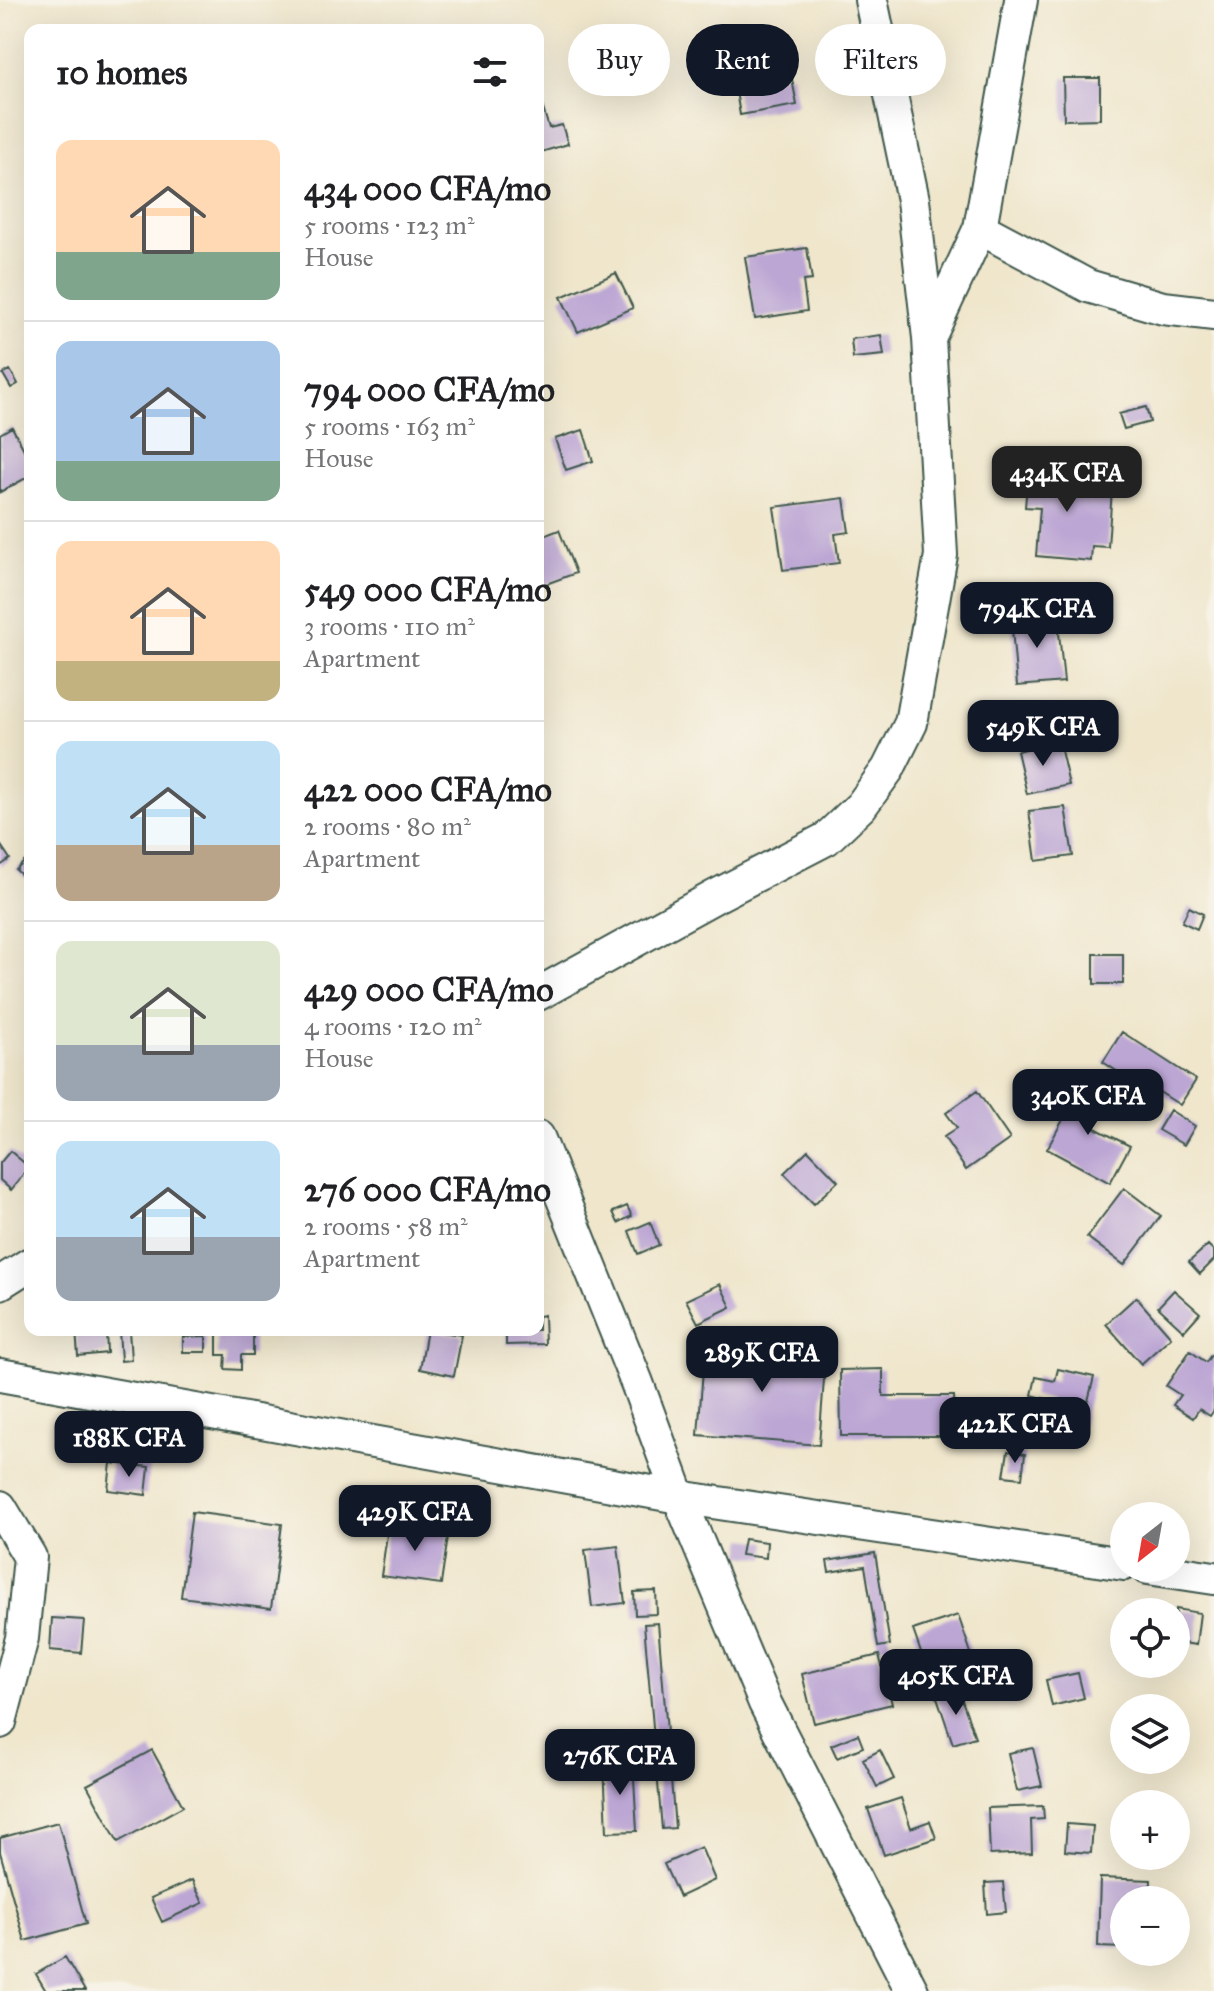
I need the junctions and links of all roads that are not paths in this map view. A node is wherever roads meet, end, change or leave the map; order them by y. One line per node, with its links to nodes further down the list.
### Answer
1 (871, 0): 5 (street)
2 (1021, 0): 3 (street)
3 (980, 228): 4 (street); 5 (street)
4 (1214, 314)
5 (929, 338): 6 (street)
6 (544, 991)
7 (544, 1152): 11 (street)
8 (24, 1268): 9 (street)
9 (0, 1283)
10 (0, 1379): 11 (street)
11 (679, 1497): 13 (street); 17 (street)
12 (0, 1507): 16 (street)
13 (1110, 1562)
14 (1190, 1574): 15 (street)
15 (1214, 1578)
16 (0, 1722)
17 (912, 1991)

